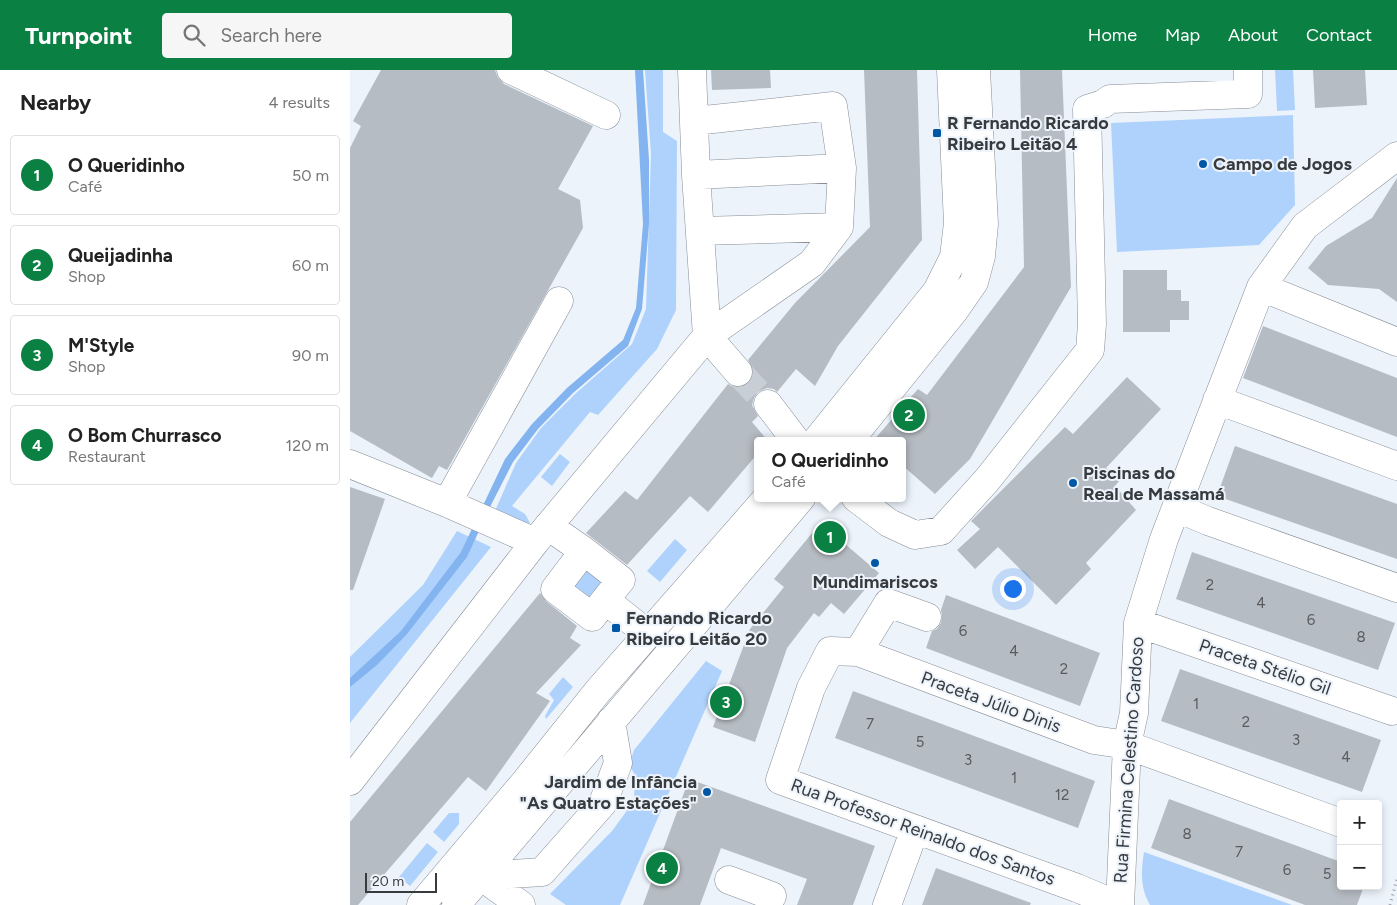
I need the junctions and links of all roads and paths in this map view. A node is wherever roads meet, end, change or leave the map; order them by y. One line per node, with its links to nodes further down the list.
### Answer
1 (510, 70): 6 (street)
2 (692, 70): 7 (street)
3 (951, 70): 21 (street)
4 (976, 70): 22 (street)
5 (1248, 70): 27 (street)
6 (606, 115)
7 (695, 121): 9 (street); 10 (street)
8 (1397, 156): 13 (street, Rua Firmina Celestino Cardoso)
9 (842, 168): 10 (street); 11 (street)
10 (696, 175): 12 (street)
11 (839, 227): 12 (street); 15 (street)
12 (700, 231): 15 (street)
13 (1261, 287): 16 (street); 18 (street, Rua Firmina Celestino Cardoso)
14 (559, 301): 28 (street)
15 (707, 336): 17 (street); 30 (street)
16 (1397, 342)
17 (738, 372)
18 (1217, 400): 24 (street); 29 (street, Rua Firmina Celestino Cardoso)
19 (768, 404): 20 (street)
20 (793, 437)
21 (819, 437)
22 (852, 437)
23 (350, 464): 28 (street)
24 (1397, 466)
25 (764, 502): 36 (street)
26 (798, 502): 39 (street)
27 (861, 502)
28 (447, 503): 30 (street)
29 (1176, 508): 32 (street); 35 (street, Rua Firmina Celestino Cardoso)
30 (541, 534): 31 (street); 41 (street)
31 (584, 552): 33 (street); 33 (street)
32 (1397, 588)
33 (605, 600): 36 (street)
34 (927, 617): 37 (street)
35 (1138, 623): 38 (street, Praceta Stélio Gil); 40 (street, Rua Firmina Celestino Cardoso)
36 (648, 634): 44 (street)
37 (858, 652): 40 (street, Praceta Júlio Dinis); 43 (street, Rua Professor Reinaldo dos Santos)
38 (1392, 711)
39 (611, 721): 44 (street); 44 (street)
40 (1127, 744): 42 (street, Praceta Júlio Dinis); 51 (street, Rua Firmina Celestino Cardoso)
41 (350, 781)
42 (1337, 822)
43 (914, 829): 50 (street); 51 (street, Rua Professor Reinaldo dos Santos)
44 (469, 868): 46 (street); 47 (street); 48 (street); 49 (street)
45 (1397, 879): 52 (path)
46 (420, 905)
47 (456, 905)
48 (483, 905)
49 (521, 905)
50 (887, 905)
51 (1118, 905)
52 (1390, 905)

